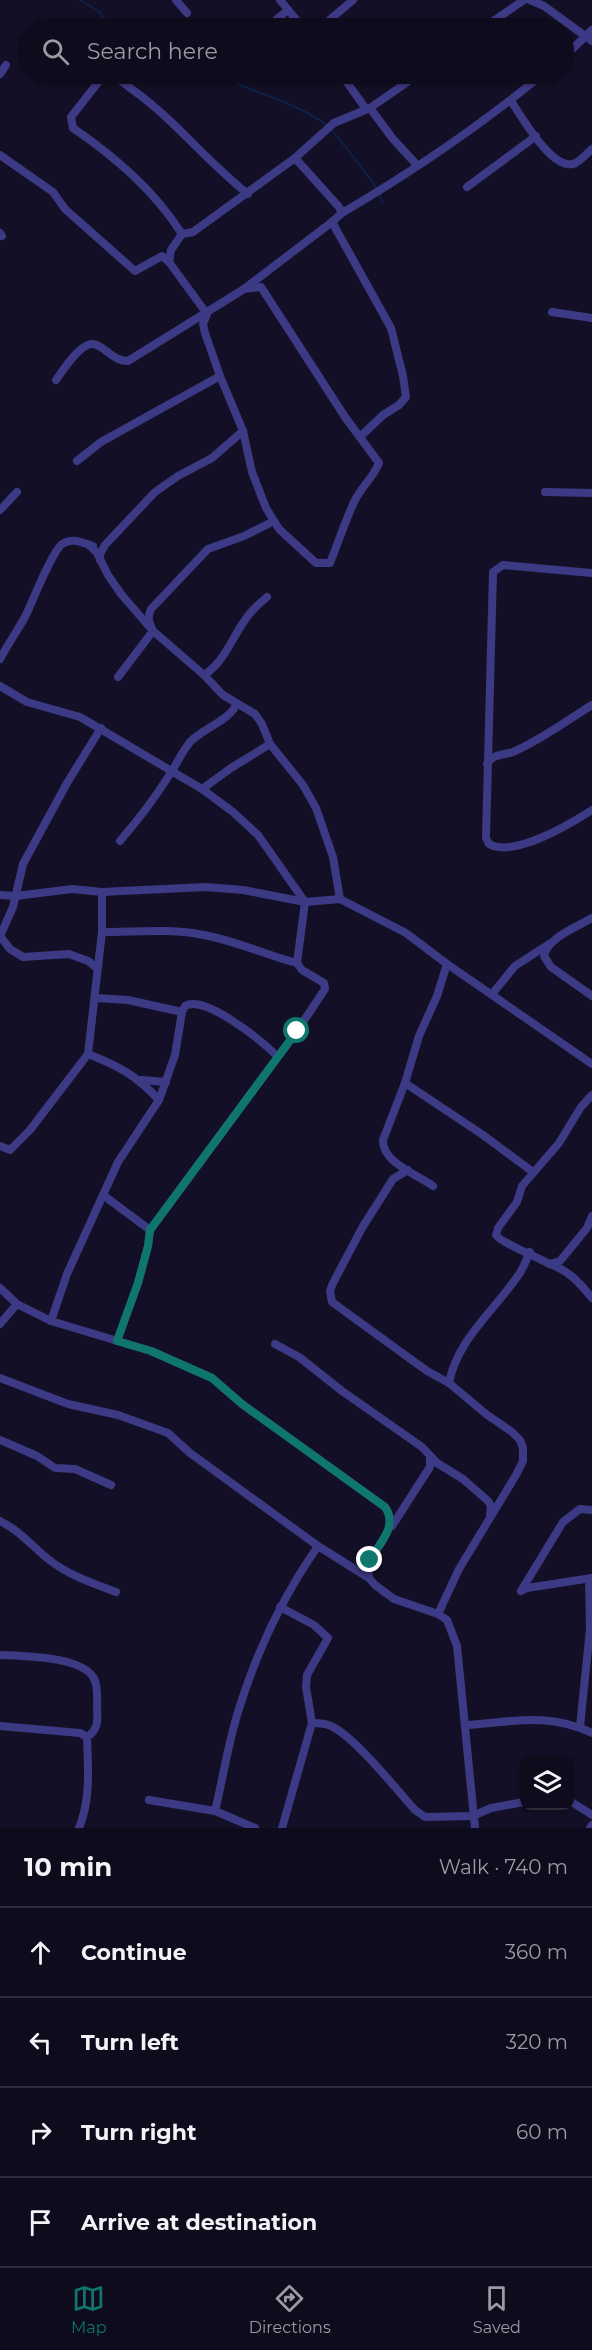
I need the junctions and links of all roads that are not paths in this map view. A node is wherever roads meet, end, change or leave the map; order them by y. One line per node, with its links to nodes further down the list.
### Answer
1 (176, 0): 7 (street)
2 (280, 0): 6 (street)
3 (353, 0): 10 (street)
4 (524, 0): 11 (street)
5 (530, 0): 12 (street)
6 (288, 10): 8 (street); 9 (street)
7 (187, 13)
8 (278, 18)
9 (295, 18)
10 (332, 18)
11 (498, 18)
12 (562, 18)
13 (574, 26): 14 (street)
14 (590, 36): 15 (street)
15 (574, 49)
16 (6, 65): 17 (street)
17 (0, 74)
18 (97, 84): 34 (street)
19 (124, 84): 31 (street)
20 (349, 84): 24 (street)
21 (404, 84): 24 (street)
22 (531, 84): 23 (street)
23 (511, 101): 25 (street); 29 (street)
24 (368, 109): 28 (street); 29 (street)
25 (536, 136): 26 (street); 30 (street)
26 (592, 149)
27 (0, 154): 35 (street)
28 (295, 158): 31 (street); 32 (street)
29 (417, 165): 32 (street)
30 (467, 187)
31 (248, 194): 34 (street)
32 (342, 213): 33 (street)
33 (332, 222): 36 (street); 43 (street)
34 (183, 234): 35 (street)
35 (165, 259): 38 (street)
36 (244, 289): 38 (street); 43 (street)
37 (552, 312): 39 (street)
38 (207, 314): 40 (street); 41 (street)
39 (592, 318)
40 (220, 376): 42 (street); 44 (street)
41 (56, 380)
42 (243, 431): 49 (street); 50 (street)
43 (360, 437): 49 (street)
44 (77, 461)
45 (17, 492): 48 (street)
46 (545, 492): 47 (street)
47 (592, 493)
48 (0, 510)
49 (274, 521): 55 (street)
50 (105, 544): 51 (street); 52 (street)
51 (89, 545): 52 (street); 56 (street)
52 (100, 560): 55 (street)
53 (592, 573): 64 (street)
54 (267, 597): 57 (street)
55 (153, 631): 57 (street); 58 (street)
56 (0, 660)
57 (204, 675): 60 (street)
58 (118, 677)
59 (0, 686): 62 (street)
60 (236, 704): 63 (street); 65 (street)
61 (592, 705): 64 (street)
62 (101, 728): 65 (street); 71 (street)
63 (270, 744): 66 (street); 72 (street)
64 (487, 764): 67 (street)
65 (173, 770): 66 (street); 68 (street)
66 (202, 789): 73 (street)
67 (592, 810)
68 (120, 842)
69 (102, 892): 71 (street); 73 (street); 75 (street)
70 (0, 895): 71 (street)
71 (16, 896): 76 (street)
72 (340, 899): 73 (street); 79 (street)
73 (305, 902): 78 (street)
74 (592, 918): 77 (street)
75 (102, 932): 78 (street); 80 (street)
76 (0, 936): 80 (street)
77 (552, 943): 81 (street); 82 (street)
78 (297, 963): 86 (street)
79 (447, 964): 81 (street); 90 (street)
80 (97, 968): 83 (street)
81 (492, 994): 87 (street)
82 (592, 996)
83 (96, 998): 84 (street); 85 (street)
84 (182, 1012): 86 (street); 89 (street)
85 (88, 1054): 88 (street); 93 (street)
86 (277, 1056): 99 (street)
87 (592, 1064)
88 (141, 1080): 89 (street); 92 (street)
89 (166, 1082): 92 (street)
90 (405, 1083): 94 (street); 95 (street)
91 (592, 1095): 95 (street)
92 (159, 1100): 97 (street)
93 (0, 1146)
94 (408, 1170): 96 (street); 110 (street)
95 (533, 1172): 100 (street)
96 (433, 1186)
97 (103, 1195): 99 (street); 105 (street)
98 (592, 1216): 101 (street)
99 (150, 1230): 107 (street)
100 (530, 1252): 101 (street); 110 (street)
101 (549, 1264): 103 (street)
102 (0, 1288): 104 (street)
103 (592, 1298)
104 (18, 1304): 105 (street); 106 (street)
105 (51, 1321): 107 (street)
106 (0, 1324)
107 (117, 1341): 117 (street)
108 (274, 1344): 112 (street)
109 (0, 1378): 118 (street)
110 (449, 1383): 115 (street)
111 (0, 1440): 113 (street)
112 (430, 1457): 115 (street); 117 (street)
113 (111, 1485)
114 (592, 1510): 120 (street)
115 (489, 1518): 123 (street)
116 (0, 1521): 121 (street)
117 (388, 1532): 119 (street)
118 (318, 1546): 119 (street); 122 (street)
119 (369, 1578): 123 (street)
120 (590, 1578): 128 (street)
121 (116, 1592)
122 (280, 1607): 125 (street); 134 (street)
123 (438, 1614): 126 (street)
124 (0, 1655): 130 (street)
125 (312, 1723): 136 (street); 139 (street)
126 (466, 1725): 128 (street); 136 (street)
127 (0, 1726): 130 (street)
128 (580, 1727): 129 (street)
129 (592, 1733)
130 (87, 1737): 137 (street)
131 (149, 1800): 134 (street)
132 (520, 1803): 136 (street)
133 (574, 1803): 135 (street)
134 (215, 1810): 138 (street)
135 (592, 1815)
136 (473, 1816): 140 (street)
137 (80, 1828)
138 (255, 1828)
139 (282, 1828)
140 (475, 1828)

